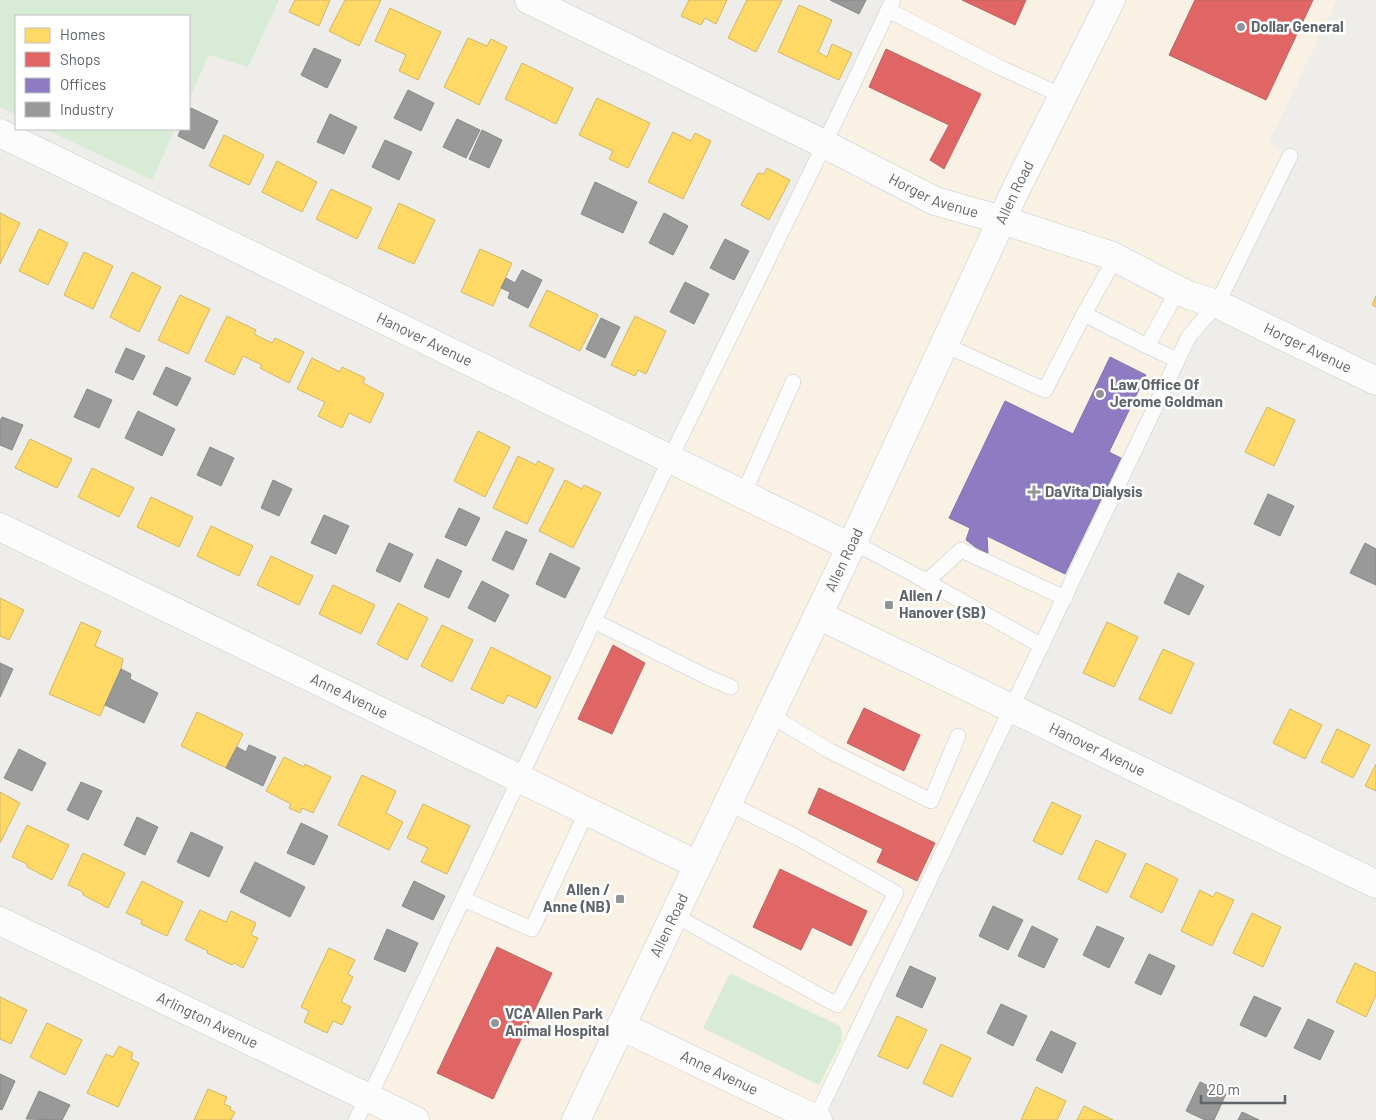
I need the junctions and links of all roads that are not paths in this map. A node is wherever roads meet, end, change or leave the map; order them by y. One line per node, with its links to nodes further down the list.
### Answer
1 (529, 0): 6 (street, Horger Avenue)
2 (1111, 0): 4 (street, Allen Road)
3 (890, 5): 4 (lane); 6 (lane)
4 (1063, 96): 8 (street, Allen Road)
5 (0, 133): 18 (street, Hanover Avenue)
6 (824, 144): 8 (street, Horger Avenue); 18 (lane)
7 (1290, 156): 11 (lane)
8 (1002, 220): 9 (street, Horger Avenue); 13 (street, Allen Road)
9 (1116, 257): 10 (street, Horger Avenue); 12 (lane)
10 (1178, 290): 11 (street, Horger Avenue); 14 (lane)
11 (1217, 304): 15 (lane); 16 (street, Horger Avenue)
12 (1084, 314): 13 (lane); 14 (lane)
13 (945, 345): 21 (street, Allen Road)
14 (1147, 346): 15 (lane)
15 (1177, 360): 23 (lane)
16 (1376, 381)
17 (793, 382): 19 (lane)
18 (671, 459): 19 (street, Hanover Avenue); 25 (lane)
19 (743, 495): 21 (street, Hanover Avenue)
20 (0, 528): 31 (street, Anne Avenue)
21 (852, 544): 22 (lane); 24 (street, Allen Road)
22 (926, 582): 23 (lane); 26 (lane)
23 (1065, 598): 26 (lane)
24 (818, 616): 28 (street, Hanover Avenue); 29 (street, Allen Road)
25 (594, 621): 27 (lane); 31 (lane)
26 (1042, 646): 28 (lane)
27 (731, 687)
28 (1012, 709): 35 (street, Hanover Avenue); 43 (lane)
29 (770, 715): 30 (lane); 32 (street, Allen Road)
30 (958, 736)
31 (520, 778): 33 (street, Anne Avenue); 36 (lane)
32 (728, 803): 34 (street, Allen Road); 37 (lane)
33 (587, 811): 34 (street, Anne Avenue); 36 (lane)
34 (698, 865): 37 (street, Allen Road)
35 (1376, 884)
36 (463, 899): 40 (lane)
37 (674, 915): 39 (street, Allen Road)
38 (0, 921): 40 (street, Arlington Avenue)
39 (621, 1026): 42 (street, Allen Road); 43 (street, Anne Avenue)
40 (362, 1108): 41 (street, Arlington Avenue)
41 (415, 1120)
42 (576, 1120)
43 (816, 1120)

